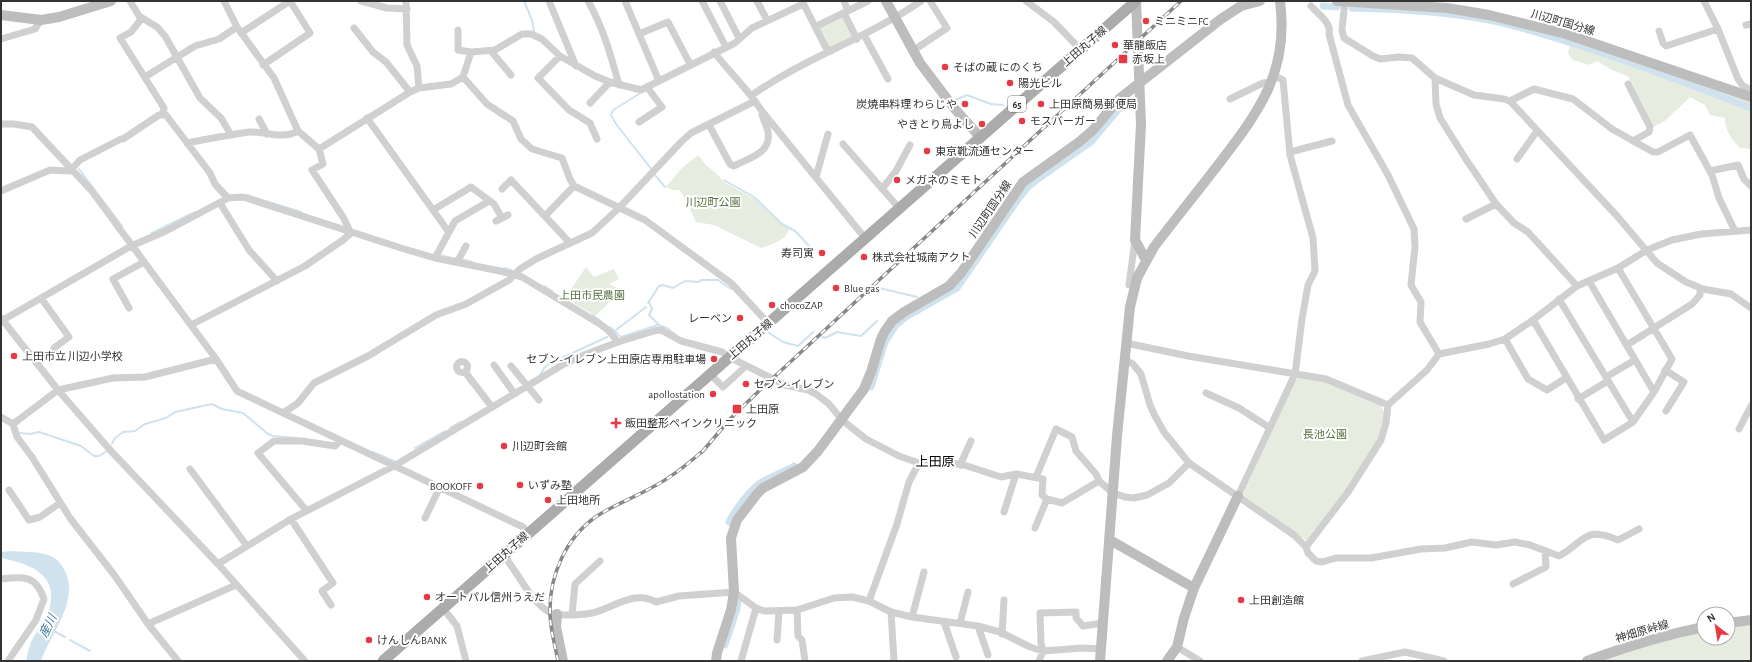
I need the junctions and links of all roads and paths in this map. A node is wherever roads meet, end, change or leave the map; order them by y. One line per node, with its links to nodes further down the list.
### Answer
1 (112, 1): 32 (street)
2 (130, 1): 30 (street)
3 (224, 1): 37 (street)
4 (290, 1): 37 (street); 57 (street)
5 (361, 1): 27 (street)
6 (406, 1): 27 (street)
7 (549, 1): 58 (street)
8 (588, 1): 68 (street)
9 (625, 1): 42 (street)
10 (702, 1): 47 (street)
11 (720, 1): 44 (street)
12 (757, 1): 33 (street)
13 (844, 1): 28 (street)
14 (868, 1): 28 (street)
15 (886, 1): 31 (street)
16 (921, 1): 31 (street)
17 (930, 1): 49 (street)
18 (1136, 1): 48 (main road, 上田丸子線 / 65); 67 (street)
19 (1260, 1): 67 (street, 川辺町国分線)
20 (1280, 1): 64 (street)
21 (1337, 1): 22 (street, 川辺町国分線)
22 (1345, 1): 40 (street); 74 (street, 川辺町国分線)
23 (1704, 1): 36 (street)
24 (1029, 2): 48 (street)
25 (802, 3): 33 (street); 34 (street)
26 (1311, 6): 39 (street)
27 (407, 9): 71 (street)
28 (846, 12): 34 (street); 46 (street)
29 (1, 15): 32 (street)
30 (142, 18): 55 (street); 60 (street)
31 (896, 18): 43 (street); 49 (street)
32 (41, 20): 45 (street)
33 (767, 20): 44 (street)
34 (815, 27): 51 (street)
35 (354, 28): 73 (street)
36 (1718, 29): 41 (street); 72 (street)
37 (239, 30): 55 (street); 57 (street)
38 (458, 30): 52 (street)
39 (1330, 30): 40 (street); 154 (street)
40 (1342, 30): 62 (street)
41 (1659, 31)
42 (639, 34): 56 (street); 65 (street)
43 (864, 35): 46 (street); 63 (street)
44 (740, 38): 47 (street)
45 (1, 39)
46 (857, 39): 51 (street)
47 (726, 47): 53 (street)
48 (1080, 49): 91 (main road, 上田丸子線 / 65)
49 (914, 50): 91 (street)
50 (491, 51): 52 (street); 54 (street); 59 (street)
51 (831, 51): 75 (street)
52 (471, 52): 61 (street)
53 (714, 52): 56 (street); 75 (street)
54 (560, 56): 58 (street); 92 (street)
55 (177, 58): 60 (street); 90 (street)
56 (690, 64): 65 (street)
57 (263, 65): 86 (street)
58 (576, 66): 66 (street)
59 (511, 75)
60 (145, 77): 80 (street)
61 (463, 77): 71 (street); 104 (street)
62 (1435, 78): 77 (street); 112 (street)
63 (888, 79)
64 (1273, 79): 76 (street); 99 (street); 130 (street)
65 (659, 81): 70 (street)
66 (610, 82): 68 (street); 78 (street)
67 (1140, 82): 124 (street); 181 (street, 川辺町国分線)
68 (619, 84): 70 (street)
69 (1628, 84): 94 (street)
70 (647, 87): 83 (street)
71 (419, 88): 73 (street)
72 (1751, 90)
73 (410, 92): 81 (street)
74 (1751, 97)
75 (754, 98): 79 (street); 85 (street)
76 (1230, 98)
77 (1510, 101): 87 (street); 94 (street)
78 (590, 102)
79 (761, 110): 85 (street); 103 (street)
80 (162, 115): 95 (street); 101 (street)
81 (367, 118): 98 (street); 115 (street)
82 (259, 120): 88 (street)
83 (639, 122)
84 (1, 124): 101 (street)
85 (709, 125): 113 (street)
86 (298, 131): 88 (street); 98 (street)
87 (1537, 131): 100 (street); 128 (street)
88 (266, 134): 90 (street)
89 (828, 134): 103 (street)
90 (231, 135): 95 (street)
91 (980, 137): 114 (main road, 上田丸子線 / 65)
92 (597, 139)
93 (1332, 141): 99 (street)
94 (1633, 141): 102 (street)
95 (187, 143): 109 (street)
96 (843, 144): 107 (street)
97 (910, 145): 107 (street)
98 (319, 149): 122 (street)
99 (1290, 152): 165 (street)
100 (1517, 159)
101 (73, 169): 108 (street); 126 (street)
102 (1710, 171): 105 (street); 121 (street)
103 (816, 177): 123 (street)
104 (574, 186): 113 (street); 116 (street)
105 (1751, 186)
106 (502, 188): 116 (street)
107 (882, 189): 114 (street)
108 (1, 191)
109 (228, 198): 111 (street); 122 (street)
110 (489, 201): 115 (street); 117 (street); 120 (street)
111 (220, 203): 126 (street); 135 (street)
112 (1496, 204): 118 (street); 138 (street)
113 (619, 208): 125 (street); 146 (street)
114 (899, 208): 123 (main road, 上田丸子線 / 65)
115 (433, 210): 120 (street)
116 (545, 216): 125 (street)
117 (502, 218)
118 (1466, 220)
119 (1751, 230): 121 (street)
120 (448, 231): 129 (street)
121 (1735, 231): 128 (street)
122 (351, 233): 129 (street); 135 (street)
123 (865, 238): 146 (main road, 上田丸子線 / 65)
124 (1135, 240): 130 (street); 137 (street)
125 (570, 243): 134 (street)
126 (131, 246): 131 (street); 140 (street)
127 (466, 246): 132 (street)
128 (1647, 250): 133 (street); 139 (street)
129 (435, 258): 132 (street)
130 (1146, 260): 151 (street)
131 (144, 262): 142 (street); 147 (street)
132 (457, 262): 134 (street)
133 (1618, 268): 136 (street); 148 (street)
134 (515, 275): 150 (street); 179 (street)
135 (277, 281): 147 (street)
136 (1589, 281): 138 (street); 152 (street)
137 (1129, 284)
138 (1577, 286): 141 (street)
139 (1700, 288): 143 (street); 148 (street)
140 (41, 298): 144 (street); 153 (street)
141 (1559, 299): 145 (street); 167 (street)
142 (129, 308)
143 (1751, 308)
144 (2, 319): 169 (street)
145 (1533, 320): 149 (street); 166 (street)
146 (768, 324): 155 (main road, 上田丸子線 / 65)
147 (191, 325): 156 (street)
148 (1654, 328): 152 (street); 162 (street)
149 (1504, 339): 154 (street); 166 (street)
150 (618, 342): 155 (street); 168 (street)
151 (1126, 343): 157 (street); 165 (street)
152 (1627, 345): 158 (street)
153 (54, 348)
154 (1439, 354): 176 (street)
155 (729, 357): 161 (street); 164 (main road, 上田丸子線 / 65)
156 (216, 359): 169 (street); 179 (street)
157 (1124, 359): 189 (street); 198 (street)
158 (1635, 360): 167 (street); 170 (street)
159 (494, 365): 171 (street)
160 (511, 366): 168 (street)
161 (746, 366): 164 (street); 181 (street)
162 (1665, 370): 170 (street); 178 (street)
163 (465, 372): 175 (street)
164 (710, 374): 208 (main road, 上田丸子線 / 65)
165 (1295, 374): 176 (street); 184 (street)
166 (1566, 378): 173 (street)
167 (1607, 379): 173 (street); 182 (street)
168 (526, 386): 171 (street); 174 (street)
169 (58, 390): 183 (street); 215 (street)
170 (1654, 392): 182 (street)
171 (514, 393): 175 (street)
172 (1206, 393): 184 (street)
173 (1578, 399): 182 (street)
174 (539, 400)
175 (491, 405): 191 (street)
176 (1388, 405): 211 (street)
177 (1751, 406): 185 (street)
178 (1666, 411)
179 (283, 413): 186 (street)
180 (1, 417): 183 (street)
181 (842, 420): 188 (street); 221 (street, 川辺町国分線)
182 (1633, 422)
183 (13, 424): 201 (street)
184 (1270, 428): 199 (street)
185 (1739, 429)
186 (340, 441): 191 (street); 202 (street)
187 (971, 441): 190 (street)
188 (919, 463): 190 (street); 224 (street)
189 (1189, 463): 198 (street); 199 (street)
190 (960, 465): 193 (street)
191 (394, 466): 196 (street); 202 (street)
192 (190, 469): 210 (street)
193 (1016, 474): 194 (street); 203 (street)
194 (1036, 477): 195 (street); 200 (street)
195 (1099, 481): 198 (street); 200 (street)
196 (440, 487): 204 (street); 208 (street)
197 (9, 490): 201 (street)
198 (1113, 493): 209 (street)
199 (1238, 496): 211 (street); 220 (street)
200 (1047, 499): 206 (street)
201 (60, 503): 238 (street)
202 (306, 510): 205 (street)
203 (1004, 512)
204 (425, 518)
205 (291, 519): 210 (street); 225 (street)
206 (1035, 528)
207 (1639, 529): 212 (street)
208 (528, 533): 213 (main road, 上田丸子線 / 65)
209 (1110, 540): 220 (street); 237 (street)
210 (247, 546): 215 (street)
211 (1306, 547): 212 (street)
212 (1545, 551): 218 (street)
213 (503, 555): 226 (main road, 上田丸子線 / 65); 231 (street)
214 (600, 561): 232 (street)
215 (218, 564): 219 (street)
216 (924, 572): 233 (street)
217 (1, 579): 249 (street)
218 (1513, 584)
219 (236, 585): 238 (street); 251 (street)
220 (1194, 588): 244 (street)
221 (734, 592): 227 (street); 232 (street); 255 (street, 川辺町国分線)
222 (968, 592): 239 (street)
223 (1004, 600): 242 (street)
224 (869, 602): 228 (street); 230 (street)
225 (331, 605)
226 (443, 608): 252 (main road, 上田丸子線 / 65); 253 (street)
227 (756, 608): 229 (street); 256 (street)
228 (797, 610): 229 (street); 257 (street)
229 (779, 611): 243 (street)
230 (891, 612): 233 (street); 258 (street)
231 (557, 614): 232 (street); 254 (street)
232 (572, 615)
233 (912, 617): 235 (street)
234 (1751, 620): 236 (street)
235 (944, 622): 239 (street); 248 (street)
236 (1736, 622)
237 (1103, 623): 245 (street); 246 (street)
238 (148, 624): 250 (street)
239 (960, 624): 240 (street)
240 (978, 626): 242 (street); 247 (street)
241 (1696, 629): 265 (street, 神畑原峠線)
242 (1002, 634): 246 (street)
243 (777, 640)
244 (1177, 647): 261 (street); 262 (street)
245 (1101, 649): 246 (street); 260 (street)
246 (1043, 651): 259 (street)
247 (988, 655)
248 (956, 657)
249 (8, 661)
250 (178, 661)
251 (305, 661)
252 (383, 661)
253 (466, 661)
254 (563, 661)
255 (716, 661)
256 (741, 661)
257 (805, 661)
258 (894, 661)
259 (1039, 661)
260 (1100, 661)
261 (1167, 661)
262 (1200, 661)
263 (1362, 661): 264 (street)
264 (1444, 661)
265 (1587, 661)

